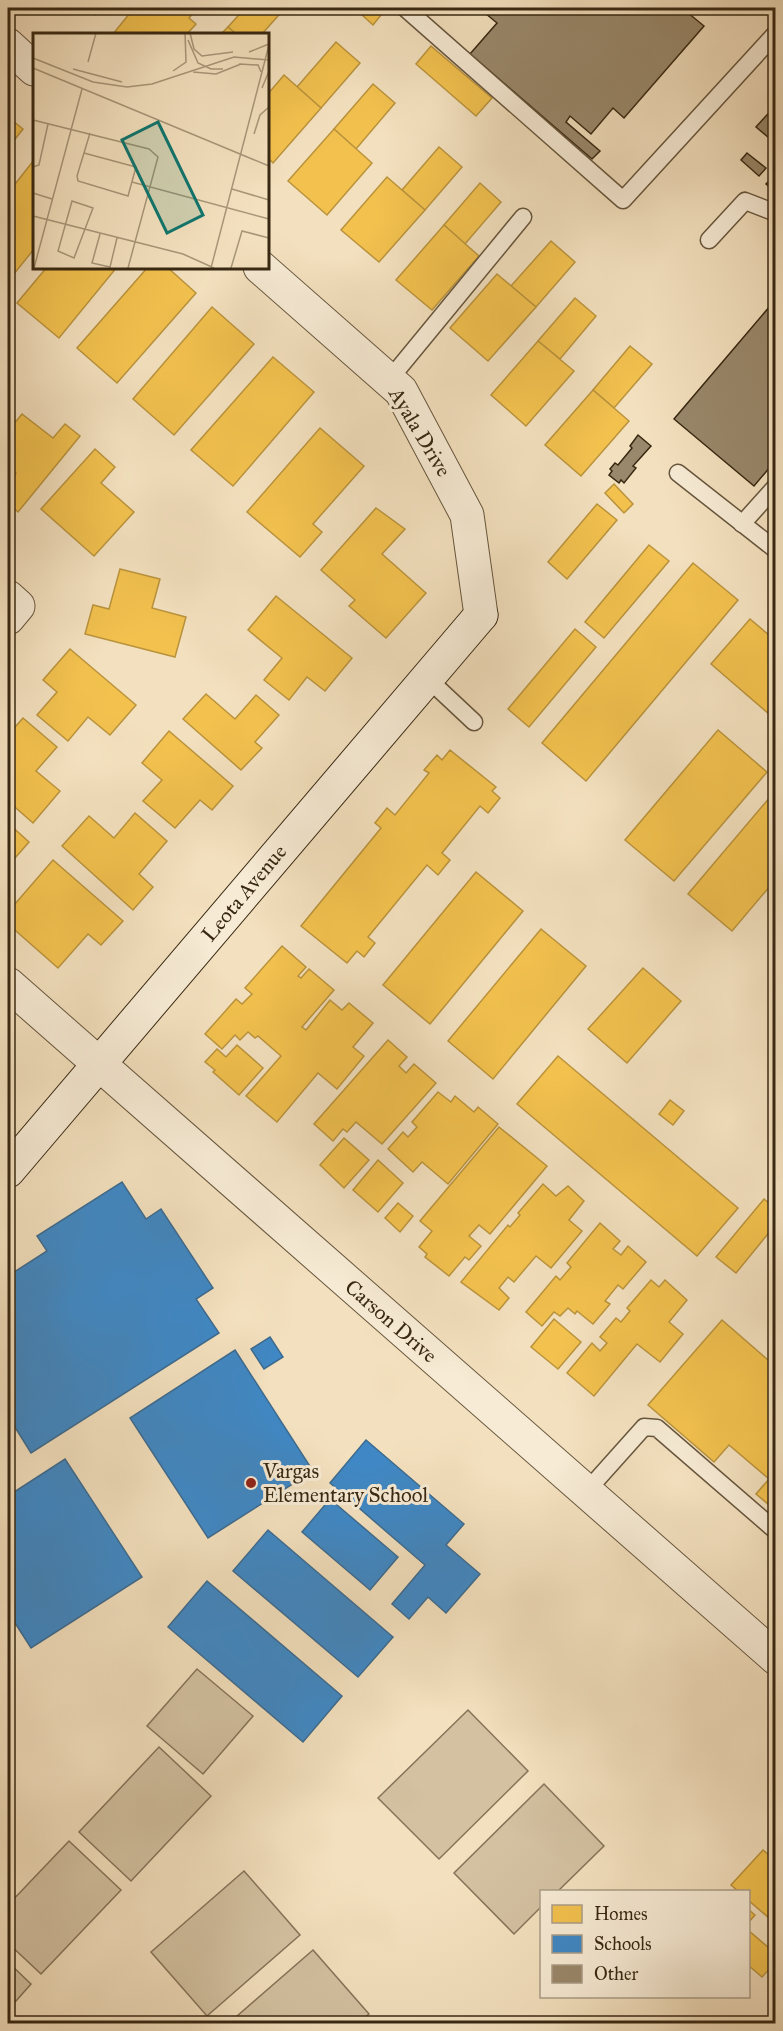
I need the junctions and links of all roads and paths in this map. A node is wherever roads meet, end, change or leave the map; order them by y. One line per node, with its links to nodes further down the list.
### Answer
1 (405, 8): 2 (lane)
2 (776, 33)
3 (8, 45): 4 (street)
4 (33, 68)
5 (776, 213): 7 (lane)
6 (523, 217): 9 (lane)
7 (709, 240)
8 (261, 268): 9 (street, Ayala Drive)
9 (389, 380): 14 (street, Ayala Drive)
10 (678, 473): 12 (lane)
11 (776, 486): 12 (lane)
12 (742, 524): 13 (lane)
13 (776, 550)
14 (481, 615): 15 (street, Leota Avenue)
15 (426, 677): 16 (lane); 18 (street, Leota Avenue)
16 (474, 722)
17 (8, 984): 18 (street, Carson Drive)
18 (99, 1064): 19 (street, Leota Avenue); 20 (street, Carson Drive)
19 (8, 1171)
20 (585, 1493): 21 (lane); 22 (street, Carson Drive)
21 (776, 1531)
22 (776, 1658)

